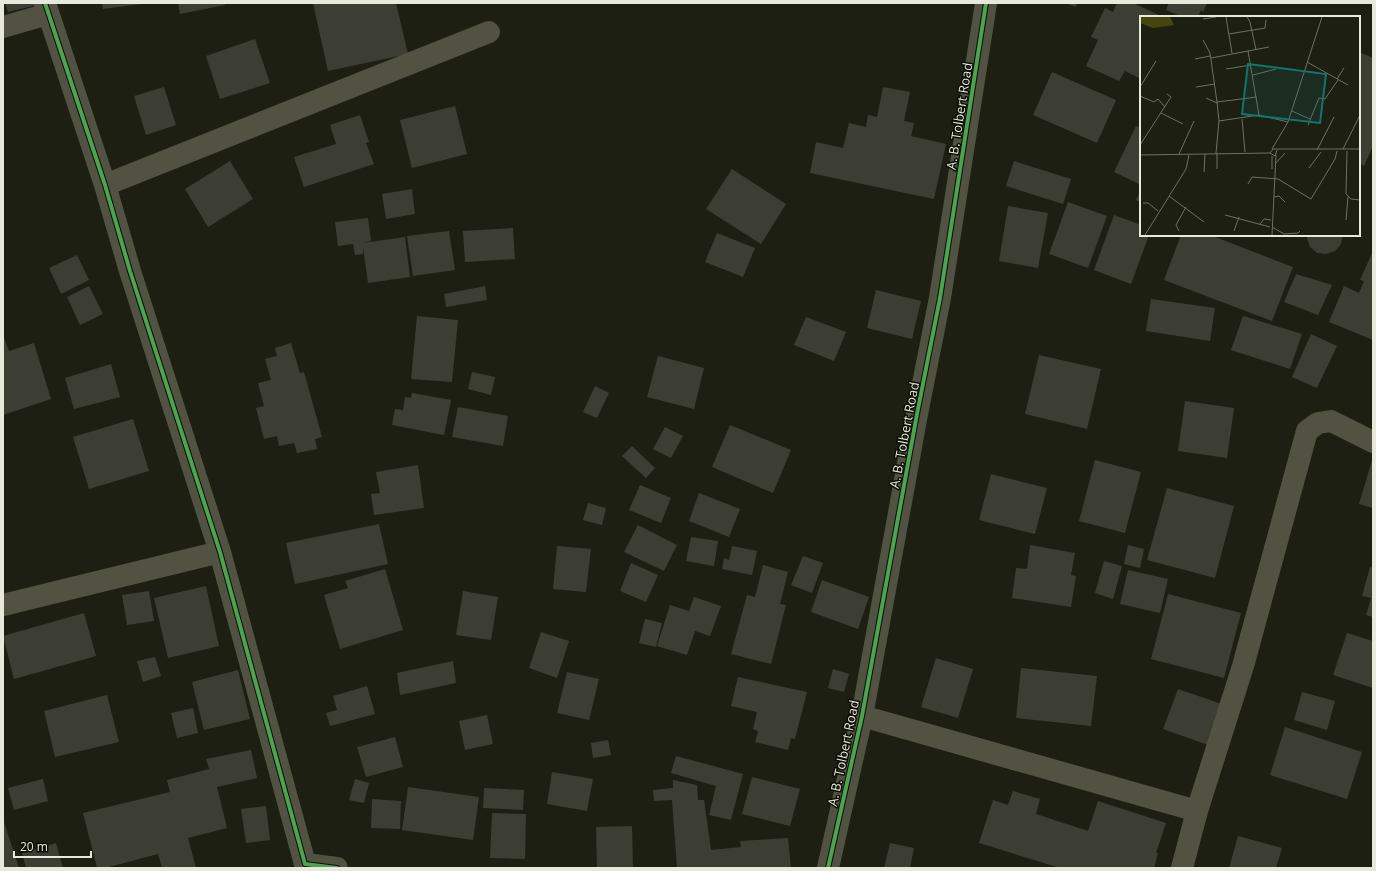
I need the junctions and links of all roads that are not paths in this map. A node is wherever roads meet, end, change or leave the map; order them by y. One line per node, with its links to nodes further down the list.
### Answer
1 (986, 3): 9 (street, A. B. Tolbert Road)
2 (47, 8): 3 (street); 5 (street)
3 (3, 27)
4 (488, 32): 5 (street)
5 (106, 185): 7 (street)
6 (1373, 442): 10 (street)
7 (220, 552): 8 (street); 11 (street)
8 (3, 605)
9 (862, 716): 10 (street); 13 (street, A. B. Tolbert Road)
10 (1197, 811): 14 (street)
11 (299, 866): 12 (street)
12 (337, 868)
13 (828, 868)
14 (1182, 868)

